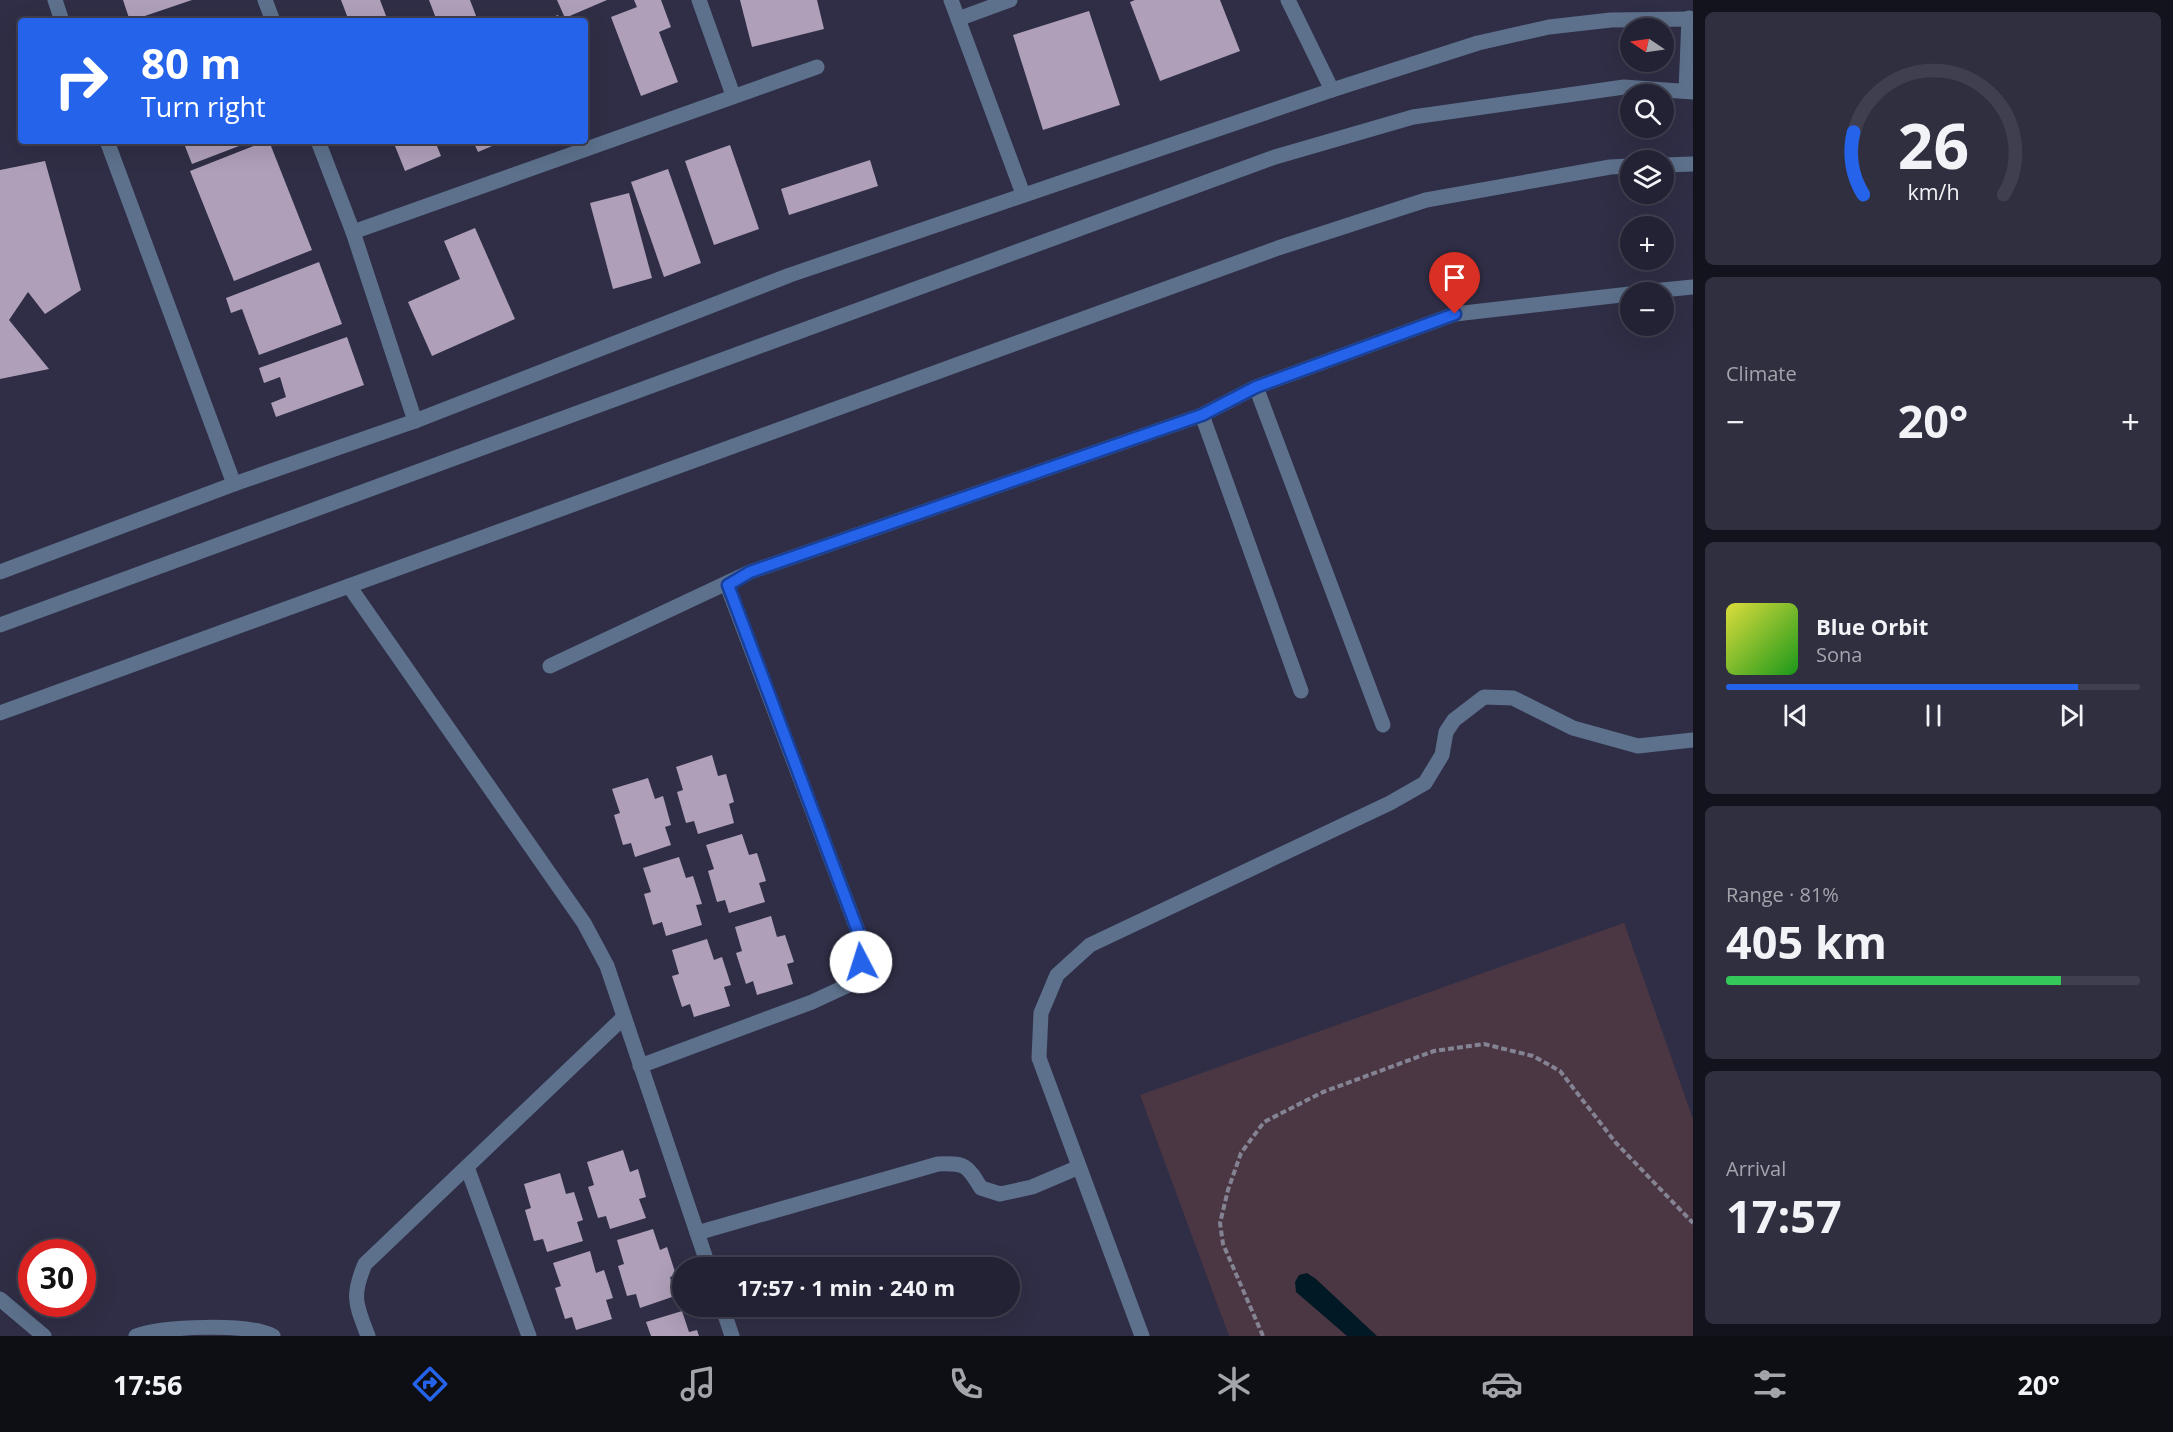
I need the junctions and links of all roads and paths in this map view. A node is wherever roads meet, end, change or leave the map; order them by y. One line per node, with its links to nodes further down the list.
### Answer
1 (55, 0): 7 (street)
2 (265, 0): 8 (street)
3 (699, 0): 14 (street)
4 (951, 0): 9 (street)
5 (1010, 0): 9 (street)
6 (1288, 0): 12 (street)
7 (61, 18)
8 (272, 18)
9 (958, 19): 20 (street)
10 (1691, 19): 12 (street); 13 (street)
11 (817, 67): 14 (street)
12 (1332, 90): 20 (street)
13 (1689, 92): 32 (street)
14 (733, 95): 21 (street)
15 (108, 144): 28 (street)
16 (319, 144): 21 (street)
17 (1693, 164): 18 (street)
18 (1674, 165)
19 (1620, 166): 31 (street)
20 (1023, 194): 27 (street)
21 (353, 232): 27 (street)
22 (1693, 287): 23 (street)
23 (1674, 289)
24 (1620, 295): 25 (street)
25 (1256, 387): 26 (street); 36 (street)
26 (1202, 415): 30 (street); 34 (street)
27 (415, 421): 28 (street)
28 (234, 484): 29 (street)
29 (0, 572)
30 (728, 585): 33 (street); 39 (street)
31 (349, 586): 35 (street); 38 (street)
32 (0, 625)
33 (550, 666)
34 (1302, 691)
35 (0, 713)
36 (1383, 725)
37 (1693, 740): 41 (street)
38 (624, 1017): 39 (street); 40 (street)
39 (640, 1066): 43 (street)
40 (467, 1167): 50 (street); 51 (street)
41 (1079, 1167): 43 (street); 53 (street)
42 (1693, 1223): 54 (path)
43 (697, 1233): 44 (street)
44 (705, 1257)
45 (0, 1299): 47 (street)
46 (726, 1317): 52 (street)
47 (44, 1336)
48 (136, 1336): 49 (street)
49 (273, 1336)
50 (368, 1336)
51 (529, 1336)
52 (732, 1336)
53 (1142, 1336)
54 (1263, 1336)

